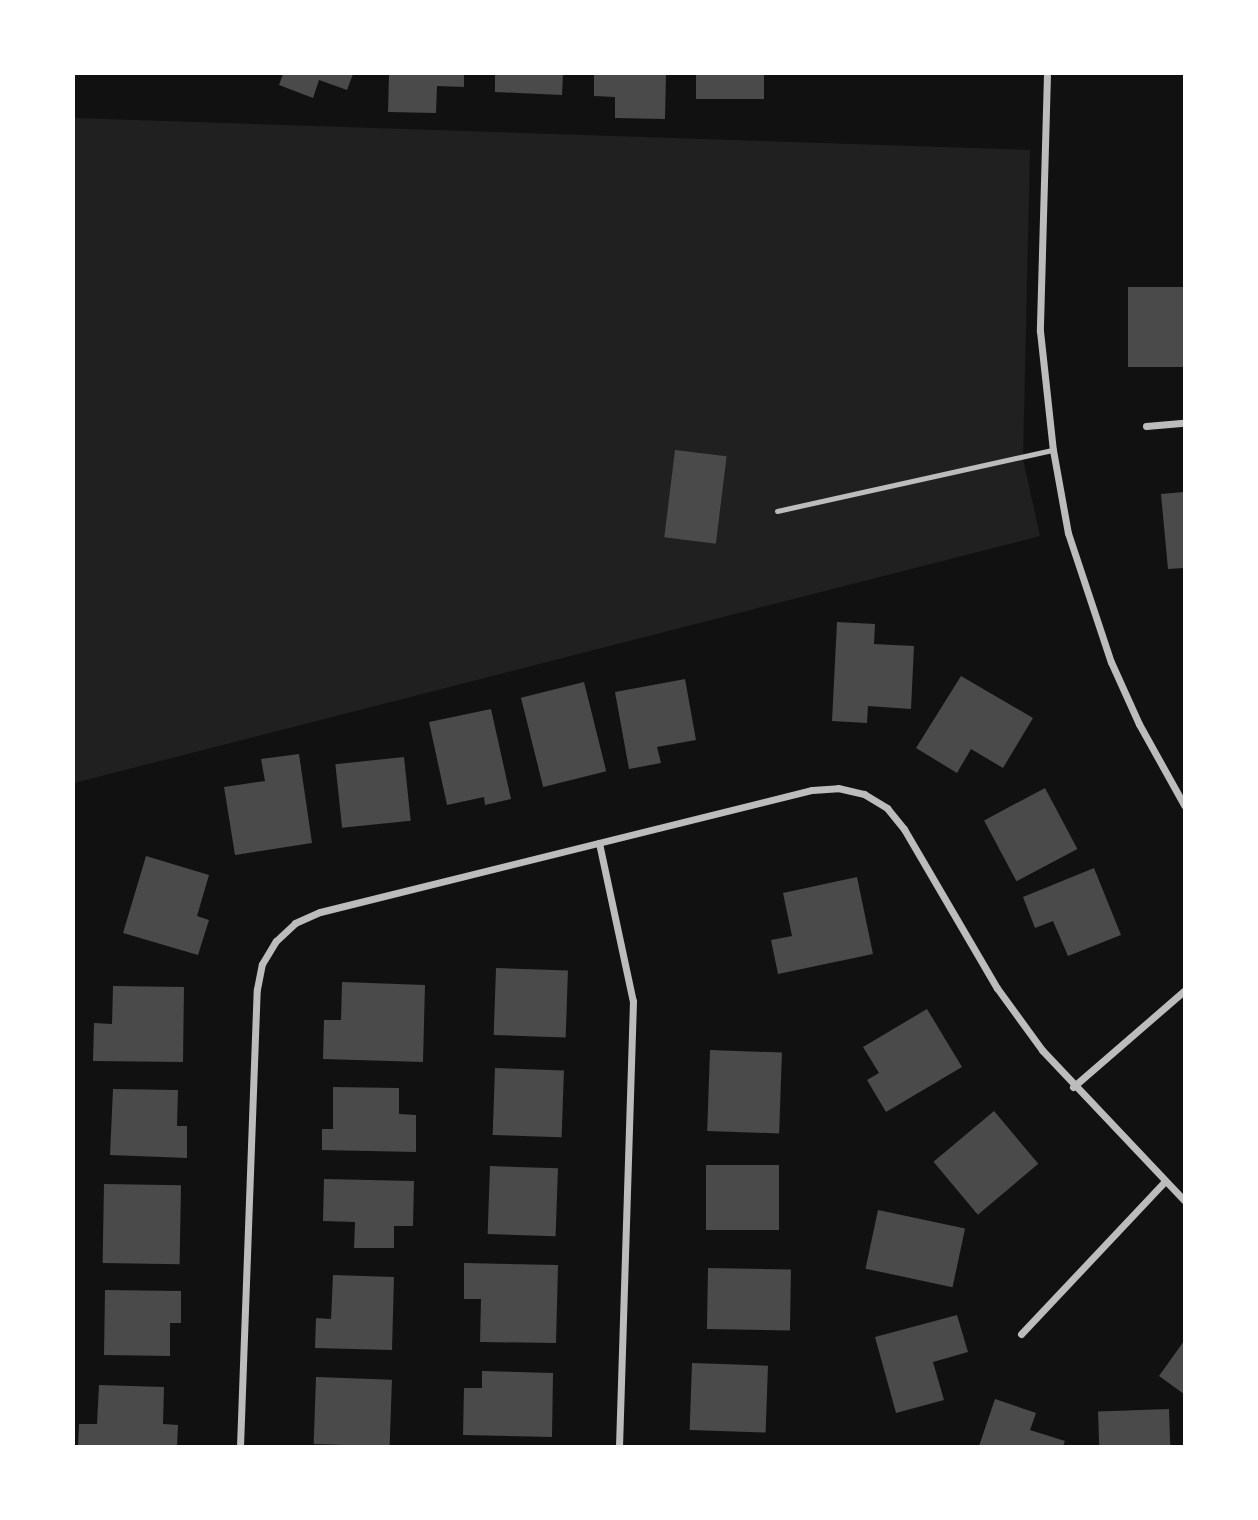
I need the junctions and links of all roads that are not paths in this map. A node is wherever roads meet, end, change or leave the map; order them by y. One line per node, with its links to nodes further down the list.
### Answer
1 (1046, 74): 4 (street)
2 (1185, 424): 3 (street)
3 (1146, 426)
4 (1053, 450): 5 (lane); 6 (street)
5 (777, 511)
6 (1185, 805)
7 (599, 843): 9 (street); 13 (street); 14 (street)
8 (1185, 992): 9 (street)
9 (1073, 1087): 10 (street)
10 (1164, 1182): 11 (street); 12 (street)
11 (1185, 1200)
12 (1021, 1334)
13 (240, 1447)
14 (619, 1447)

